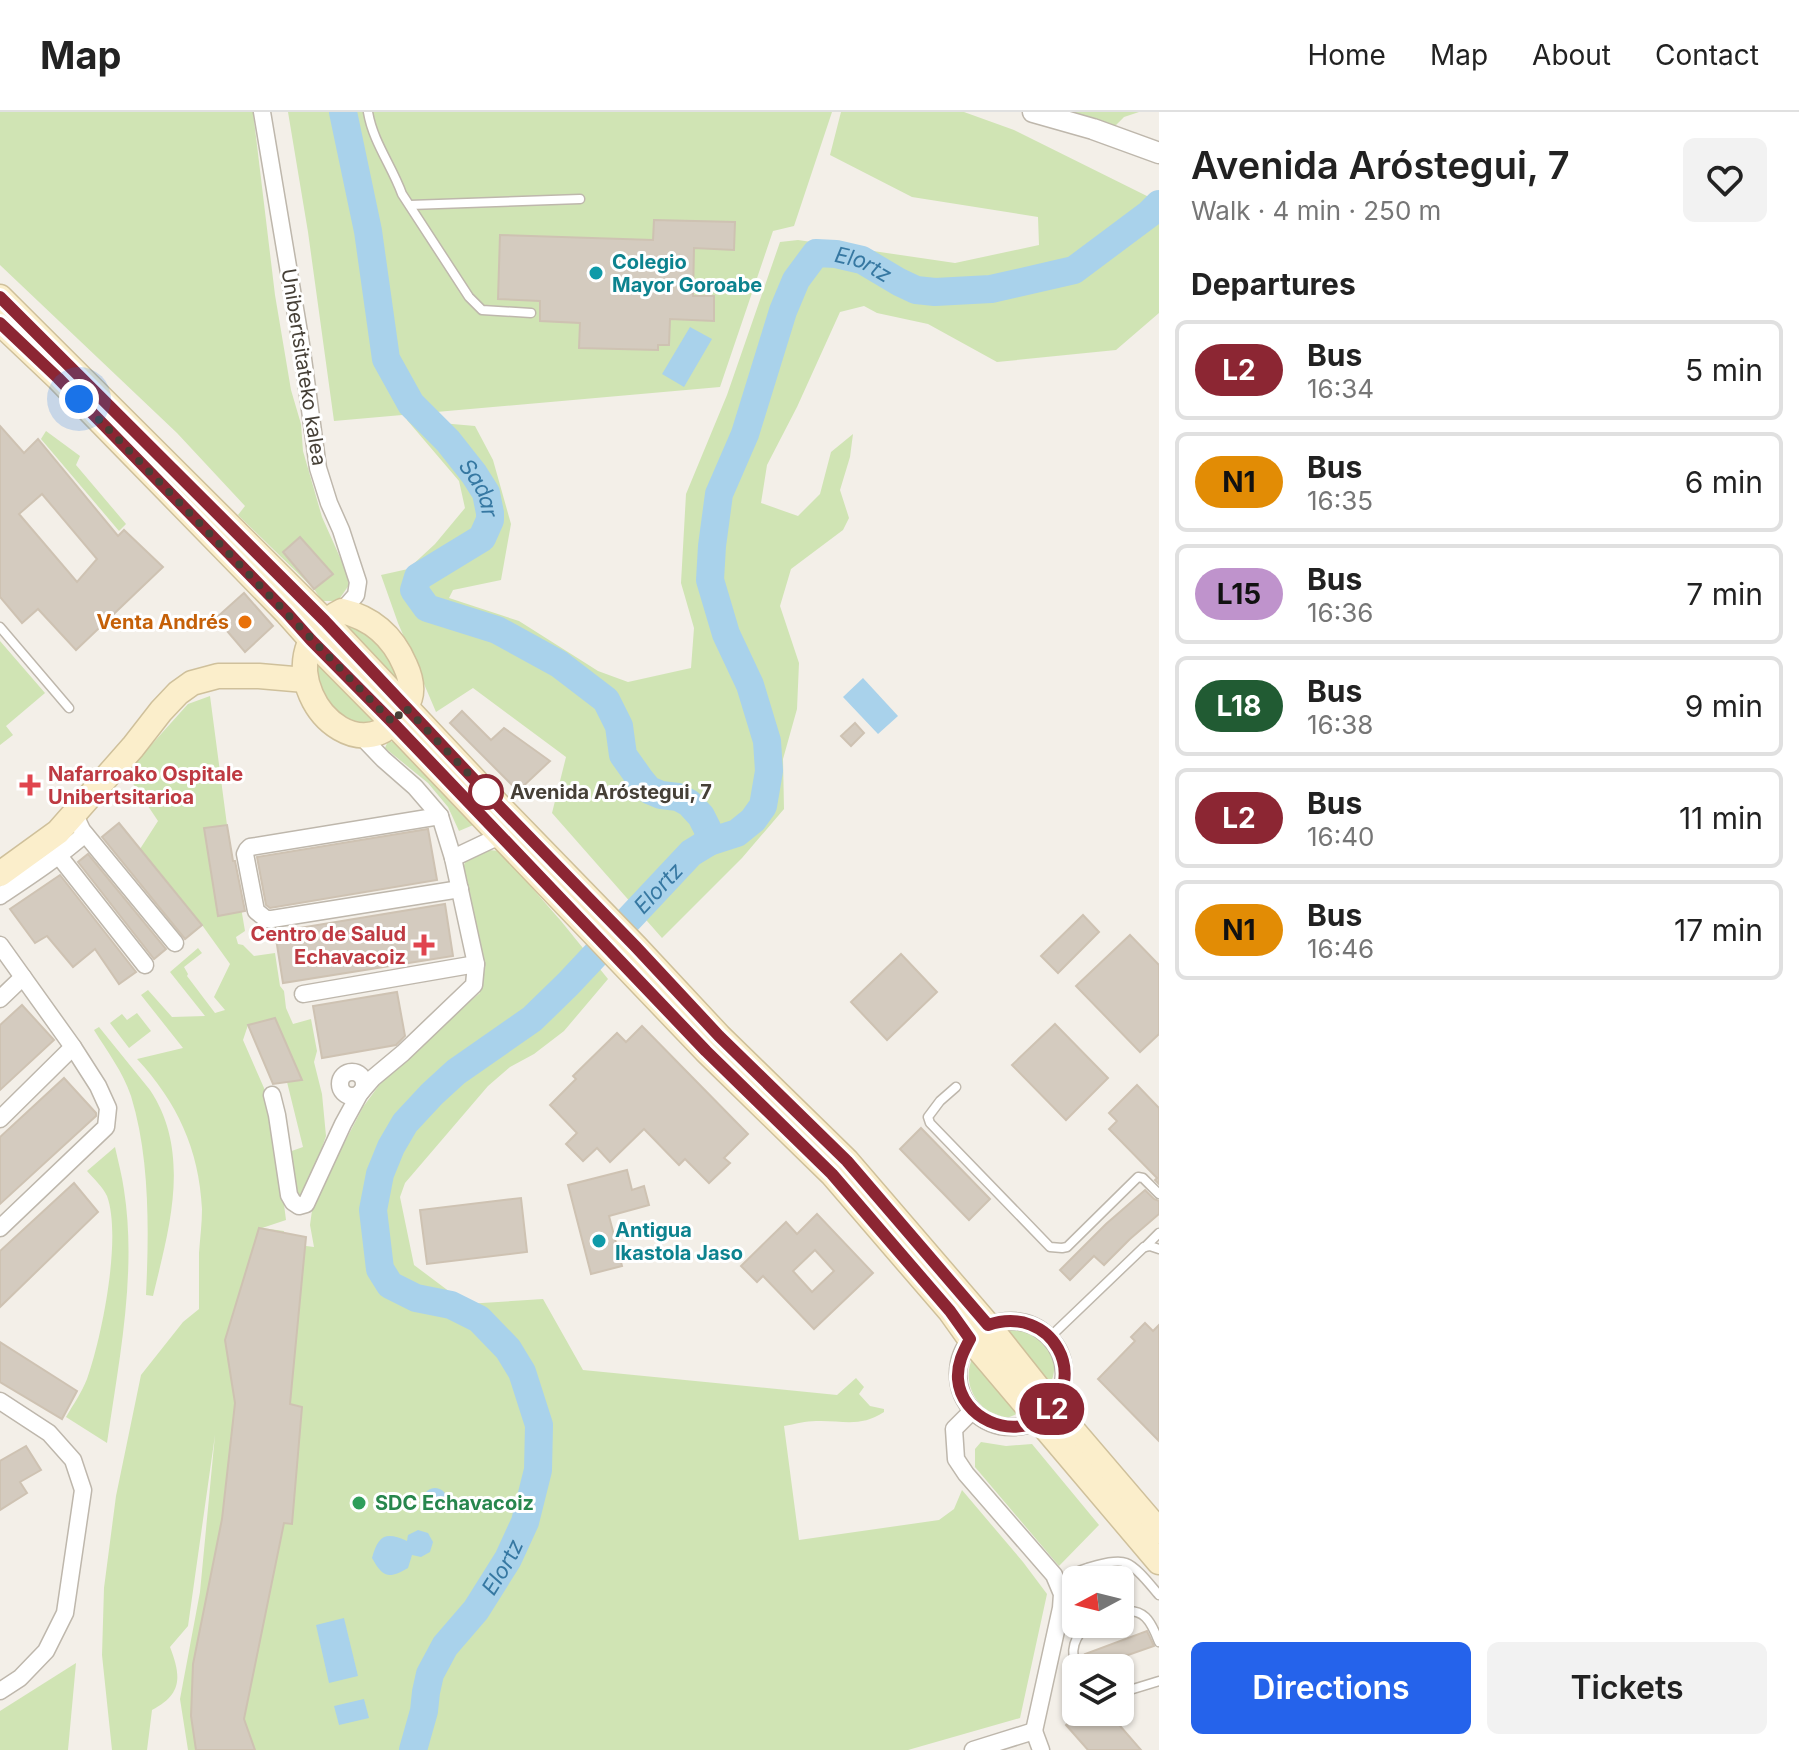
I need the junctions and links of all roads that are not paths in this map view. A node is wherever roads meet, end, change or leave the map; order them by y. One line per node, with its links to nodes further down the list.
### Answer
1 (262, 112): 10 (street, Unibertsitateko kalea)
2 (368, 112): 6 (lane)
3 (1033, 112): 4 (street)
4 (1158, 152)
5 (580, 199): 6 (lane)
6 (410, 205): 8 (lane)
7 (0, 297): 10 (main road)
8 (531, 313)
9 (0, 323): 10 (main road)
10 (326, 624): 12 (main road); 14 (main road); 14 (main road)
11 (0, 627): 13 (lane)
12 (305, 680): 15 (main road); 17 (main road)
13 (69, 708)
14 (399, 715): 15 (main road); 18 (main road); 24 (main road)
15 (360, 735): 16 (street)
16 (440, 816): 20 (street); 22 (street)
17 (80, 823): 19 (street); 21 (main road); 25 (street)
18 (501, 838): 20 (street); 24 (main road)
19 (59, 856): 23 (street); 28 (street)
20 (453, 858): 22 (street)
21 (0, 874)
22 (460, 889): 27 (street)
23 (0, 896)
24 (576, 900): 43 (main road)
25 (175, 943)
26 (0, 945): 29 (street)
27 (476, 964): 30 (street); 33 (street)
28 (145, 965)
29 (23, 977): 31 (street); 32 (street)
30 (303, 994)
31 (0, 999)
32 (73, 1047): 37 (street); 39 (street)
33 (384, 1068): 35 (street); 35 (street)
34 (956, 1087): 38 (lane)
35 (352, 1092): 36 (street)
36 (272, 1095)
37 (0, 1119)
38 (1159, 1194)
39 (0, 1228)
40 (1159, 1233): 41 (lane)
41 (1144, 1247): 42 (lane); 44 (lane)
42 (1159, 1249)
43 (979, 1332): 44 (street); 46 (street); 47 (main road)
44 (1050, 1337): 47 (street)
45 (0, 1401): 60 (street)
46 (972, 1411): 47 (street); 54 (street)
47 (1046, 1414): 48 (main road); 49 (main road)
48 (1159, 1531)
49 (1159, 1562)
50 (1096, 1566): 51 (lane)
51 (1131, 1566)
52 (1134, 1569): 55 (lane)
53 (1062, 1582): 54 (lane)
54 (1059, 1585): 61 (street)
55 (1159, 1595)
56 (1134, 1611): 57 (lane)
57 (1159, 1642)
58 (1159, 1681): 59 (lane)
59 (1134, 1689)
60 (0, 1691)
61 (1034, 1731): 62 (street); 63 (street)
62 (973, 1750)
63 (1041, 1750)

